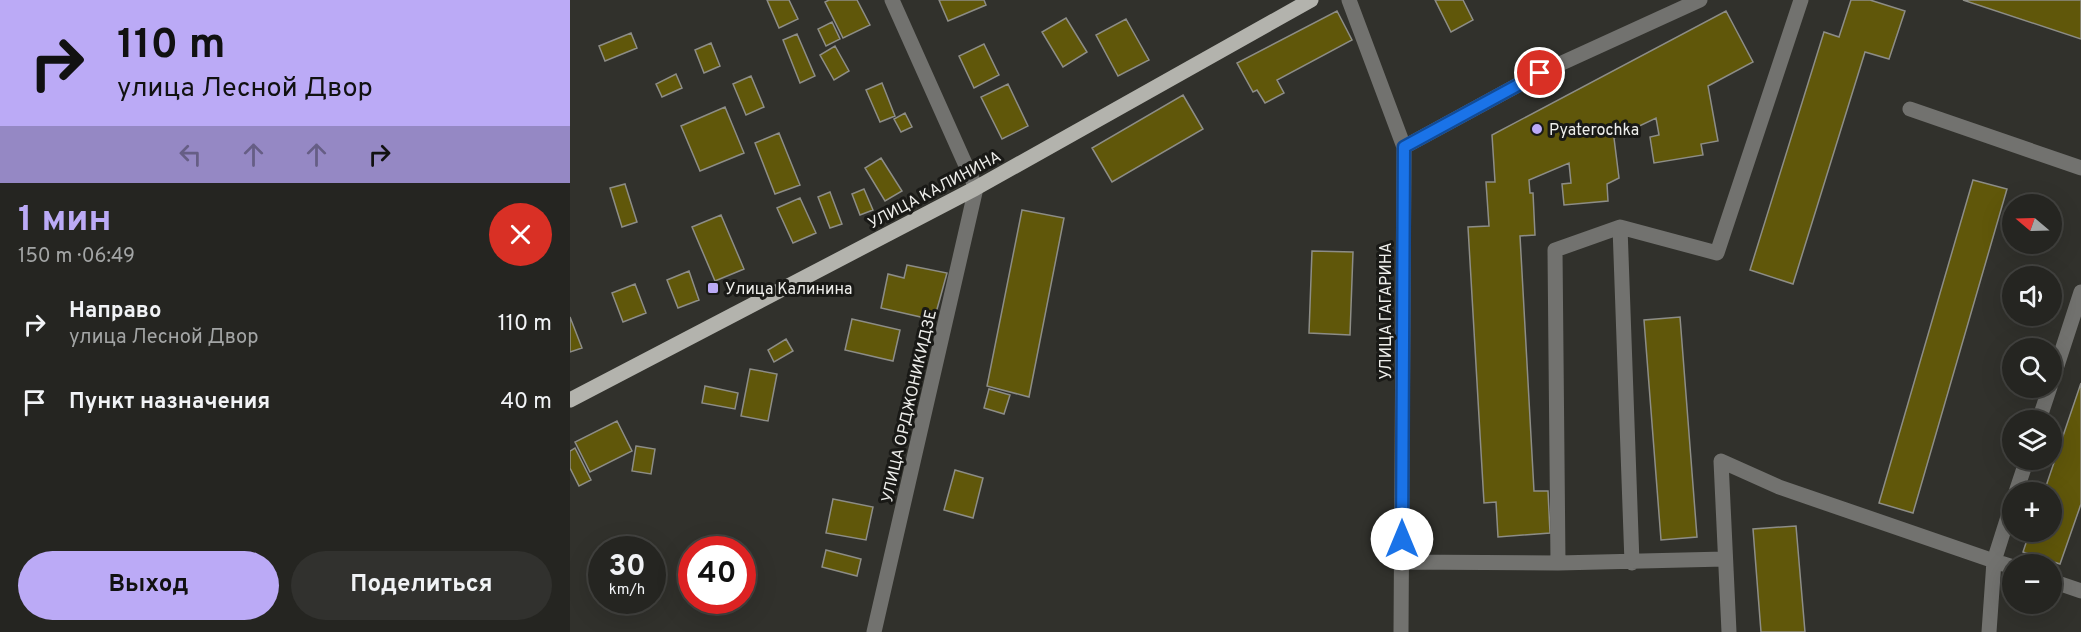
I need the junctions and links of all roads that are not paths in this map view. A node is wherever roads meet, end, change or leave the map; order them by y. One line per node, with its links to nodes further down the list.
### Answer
1 (892, 0): 9 (street)
2 (1311, 0): 9 (main road, УЛИЦА КАЛИНИНА)
3 (1350, 0): 7 (street, УЛИЦА ГАГАРИНА)
4 (1700, 0): 7 (street)
5 (1801, 0): 10 (street)
6 (1910, 109): 8 (street)
7 (1404, 147): 17 (street, УЛИЦА ГАГАРИНА)
8 (2081, 168)
9 (976, 188): 13 (main road, УЛИЦА КАЛИНИНА); 23 (street, УЛИЦА ОРДЖОНИКИДЗЕ)
10 (1620, 227): 18 (street); 19 (street)
11 (2081, 292): 12 (street)
12 (2062, 350)
13 (570, 400)
14 (2002, 536): 16 (street)
15 (1725, 560): 16 (street); 18 (street); 25 (street)
16 (1994, 561): 20 (street); 26 (street)
17 (1401, 562): 19 (street); 24 (street, УЛИЦА ГАГАРИНА)
18 (1632, 562): 19 (street)
19 (1558, 563)
20 (2002, 564)
21 (2062, 584): 22 (street)
22 (2081, 591)
23 (874, 632)
24 (1401, 632)
25 (1729, 632)
26 (1989, 632)

